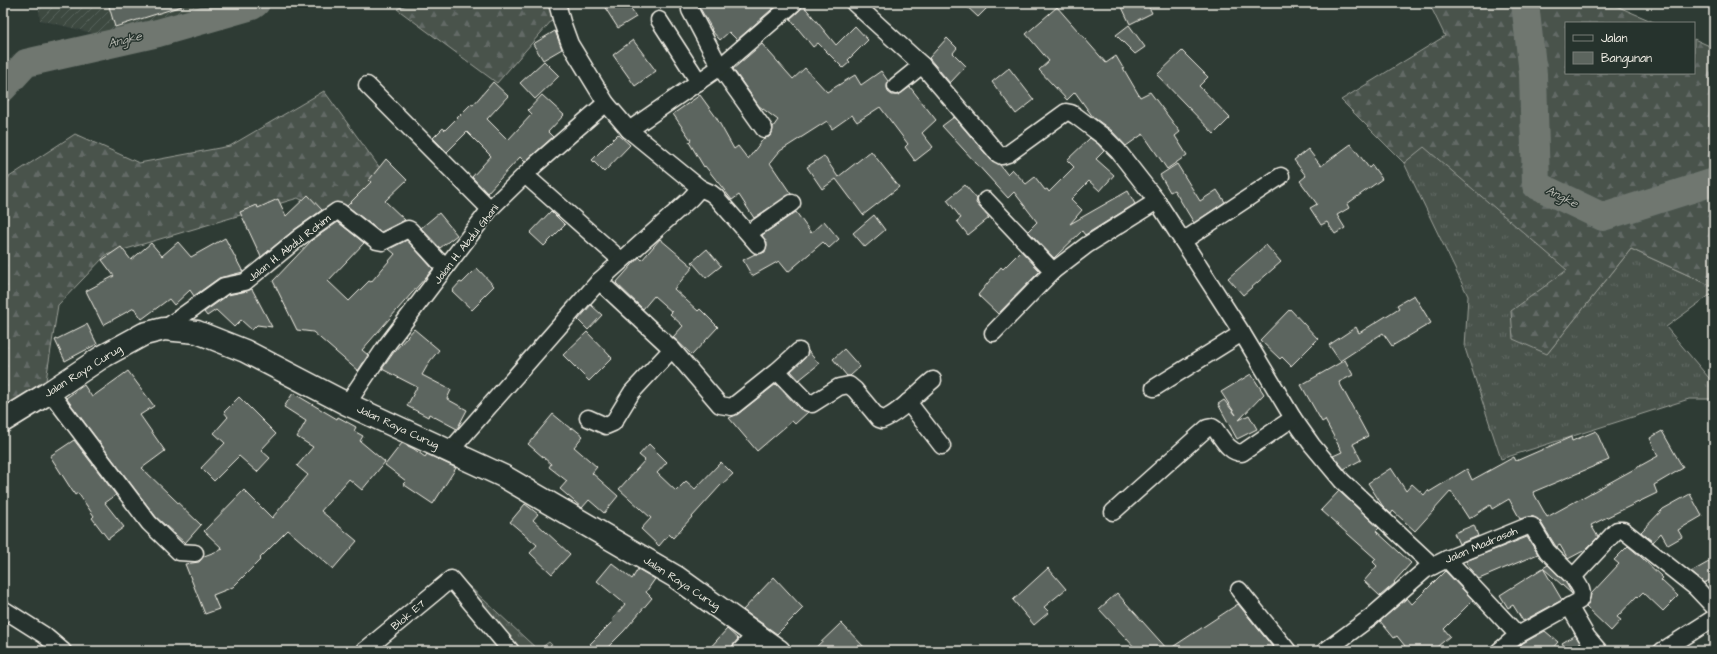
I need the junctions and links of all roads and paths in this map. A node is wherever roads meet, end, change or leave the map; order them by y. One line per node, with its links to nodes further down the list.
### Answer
1 (557, 3): 11 (street)
2 (794, 3): 7 (street)
3 (864, 6): 6 (street)
4 (690, 10): 7 (street)
5 (659, 20): 8 (street)
6 (922, 65): 10 (street); 18 (street)
7 (720, 67): 8 (street); 12 (street)
8 (699, 82): 13 (street)
9 (367, 85): 20 (street)
10 (896, 86)
11 (606, 103): 13 (street); 14 (street, Jalan H. Abdul Ghani)
12 (764, 129)
13 (629, 130): 16 (street)
14 (525, 175): 20 (street, Jalan H. Abdul Ghani); 24 (street)
15 (1281, 176): 22 (street)
16 (700, 188): 21 (street); 24 (street)
17 (986, 200): 26 (street)
18 (1157, 202): 22 (street); 26 (street)
19 (792, 203): 21 (street)
20 (490, 209): 25 (street, Jalan H. Abdul Ghani)
21 (749, 233): 23 (street)
22 (1183, 241): 30 (street)
23 (758, 246)
24 (621, 260): 27 (street)
25 (445, 268): 28 (street, Jalan H. Abdul Rohim); 38 (street, Jalan H. Abdul Ghani)
26 (1053, 271): 29 (street)
27 (599, 281): 31 (street); 43 (street)
28 (164, 329): 36 (main road, Jalan Raya Curug); 38 (main road, Jalan Raya Curug)
29 (993, 333)
30 (1242, 333): 35 (street); 40 (street)
31 (672, 349): 33 (street); 39 (street)
32 (799, 351): 33 (street)
33 (777, 371): 37 (street)
34 (933, 380): 37 (street)
35 (1154, 388)
36 (50, 392): 41 (main road, Jalan Raya Curug); 45 (street)
37 (908, 402): 42 (street)
38 (347, 404): 43 (main road, Jalan Raya Curug)
39 (588, 418)
40 (1293, 418): 44 (street); 46 (street)
41 (3, 421)
42 (942, 446)
43 (450, 451): 53 (main road, Jalan Raya Curug)
44 (1113, 512)
45 (196, 553)
46 (1440, 562): 47 (street, Jalan Madrasah); 54 (street); 61 (street, Jalan Madrasah)
47 (1573, 577): 49 (street); 50 (street)
48 (1239, 590): 60 (street)
49 (1569, 606): 54 (street); 63 (street)
50 (1714, 607)
51 (3, 609): 56 (street)
52 (1714, 618): 64 (street)
53 (756, 634): 58 (street); 59 (main road, Jalan Raya Curug)
54 (1518, 635): 62 (street)
55 (502, 648): 57 (street, Blok E7)
56 (63, 651)
57 (364, 651)
58 (740, 651)
59 (779, 651)
60 (1288, 651)
61 (1325, 651)
62 (1499, 651)
63 (1599, 651)
64 (1662, 651)

